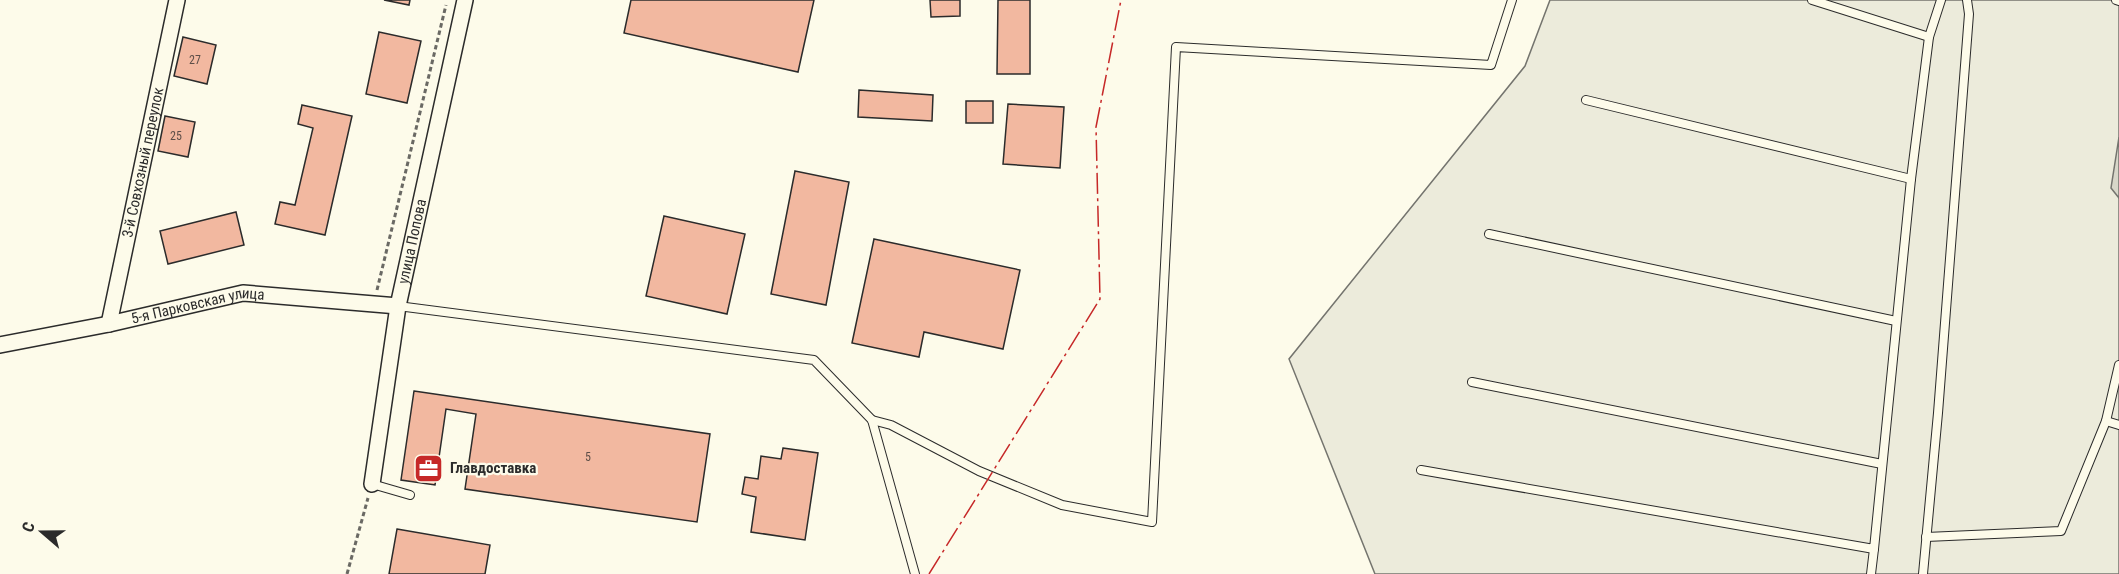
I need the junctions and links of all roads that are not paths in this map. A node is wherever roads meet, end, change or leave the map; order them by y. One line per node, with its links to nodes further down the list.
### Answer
1 (177, 0): 13 (street, 3-й Совхозный переулок)
2 (465, 0): 11 (street, улица Попова)
3 (1512, 0): 17 (lane)
4 (1812, 0): 7 (lane)
5 (1941, 0): 7 (lane)
6 (1967, 0): 24 (lane)
7 (1929, 37): 9 (lane)
8 (1586, 100): 9 (lane)
9 (1911, 179): 12 (lane)
10 (1489, 234): 12 (lane)
11 (398, 306): 13 (street, 5-я Парковская улица); 17 (lane); 22 (street, улица Попова)
12 (1896, 321): 20 (lane)
13 (109, 324): 14 (street, 5-я Парковская улица)
14 (0, 345)
15 (2119, 365): 18 (lane)
16 (1472, 382): 20 (lane)
17 (872, 420): 26 (lane)
18 (2106, 421): 19 (lane); 24 (lane)
19 (2119, 425)
20 (1882, 464): 25 (lane)
21 (1421, 470): 25 (lane)
22 (372, 484): 23 (lane)
23 (410, 495)
24 (1926, 537): 28 (lane)
25 (1874, 549): 27 (lane)
26 (915, 574)
27 (1871, 574)
28 (1923, 574)

